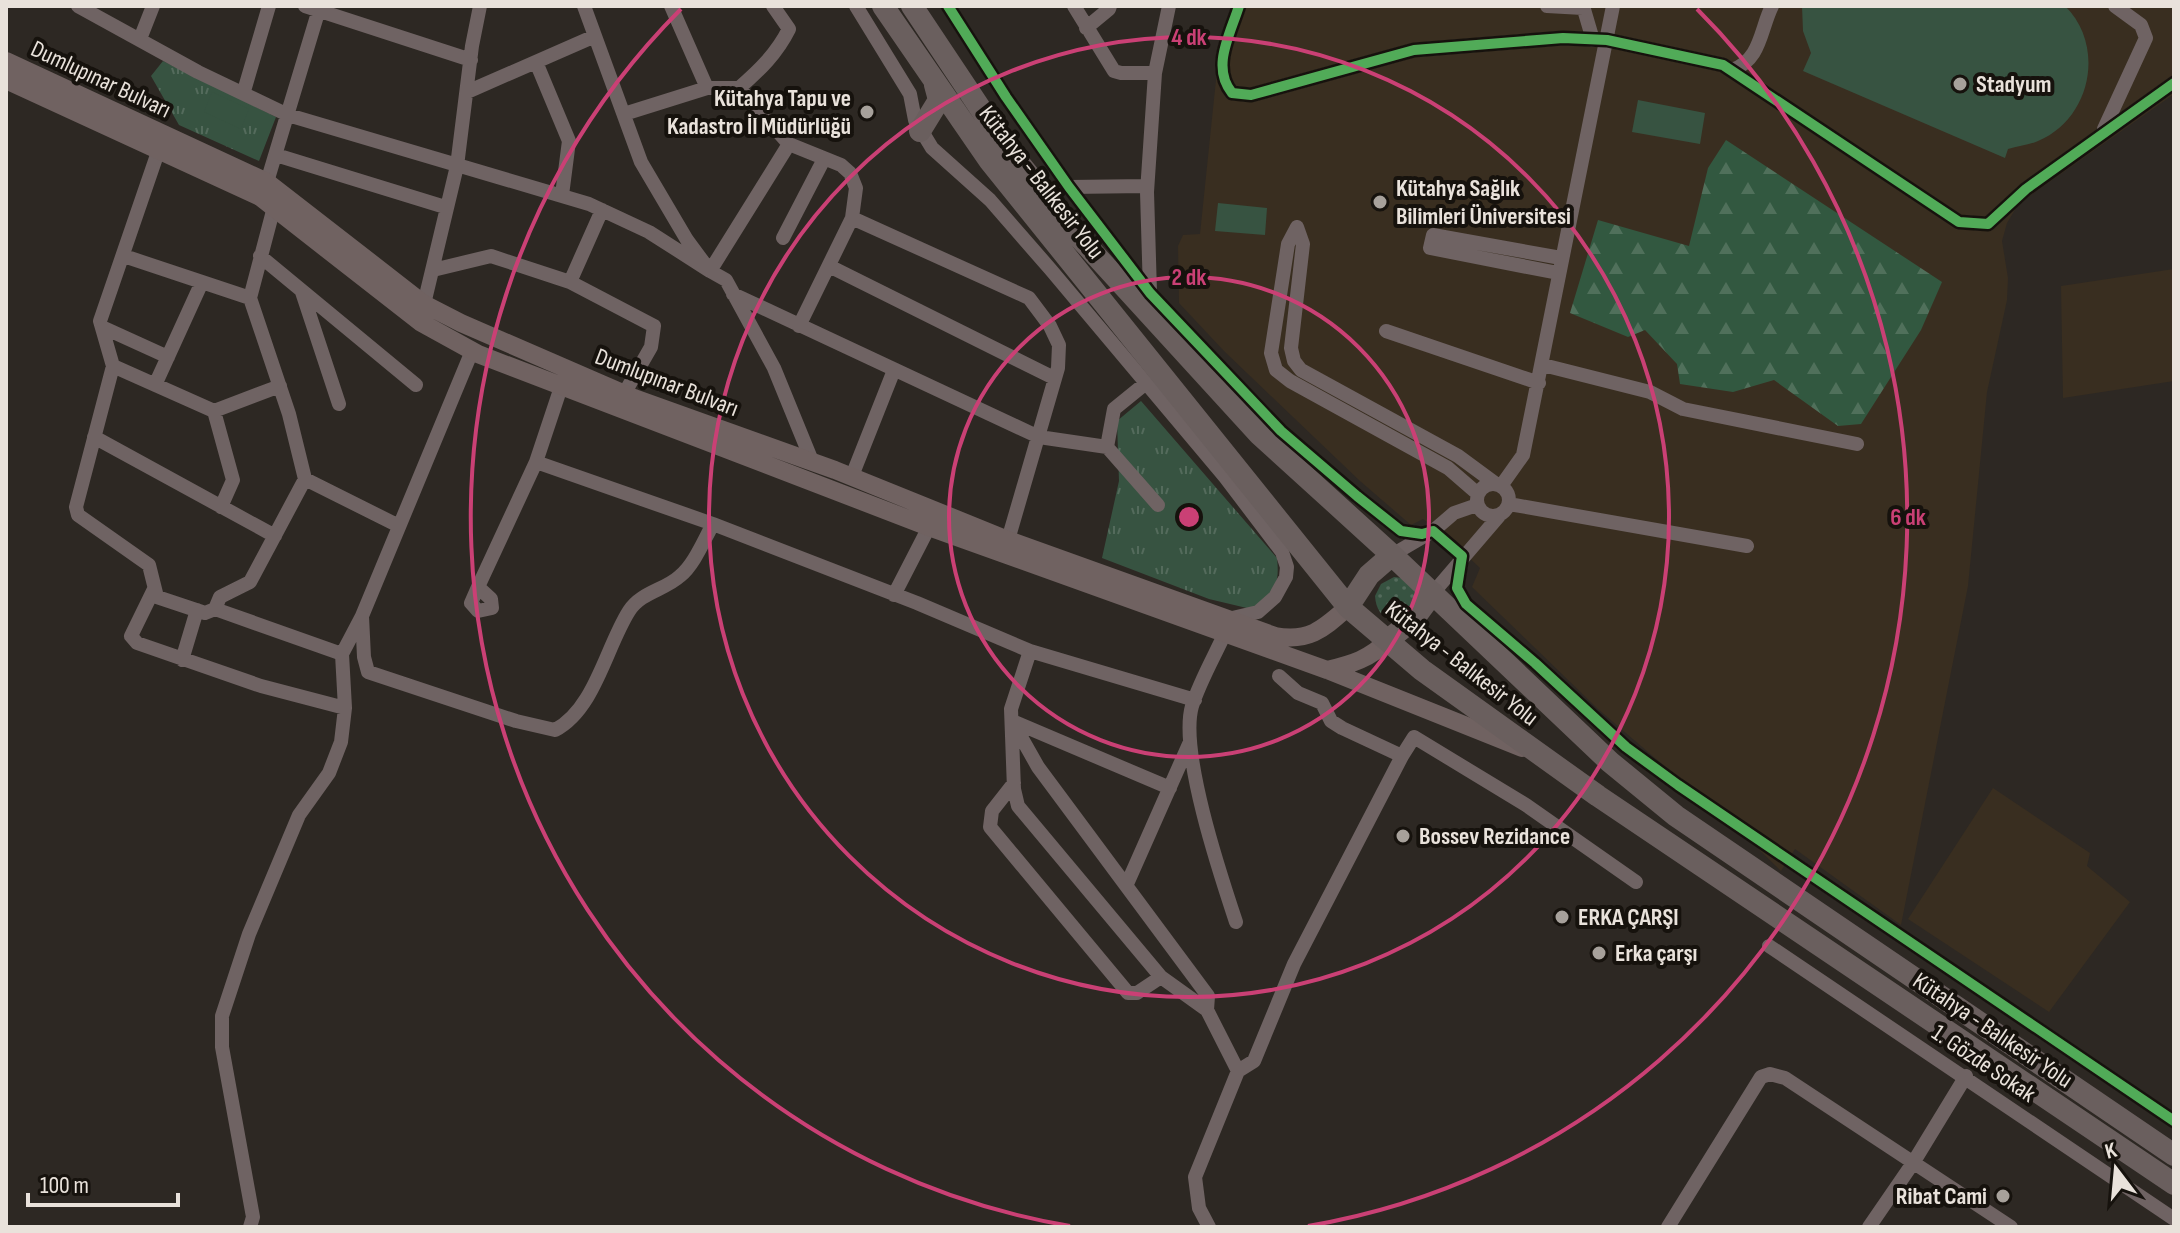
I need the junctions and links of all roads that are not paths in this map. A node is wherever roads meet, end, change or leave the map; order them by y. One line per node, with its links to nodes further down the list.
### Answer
1 (78, 6): 24 (street)
2 (153, 6): 24 (street)
3 (269, 6): 36 (street)
4 (480, 6): 26 (street)
5 (584, 6): 23 (street)
6 (671, 6): 34 (street)
7 (773, 6): 35 (street)
8 (856, 6): 40 (street)
9 (883, 6): 32 (highway, Kütahya - Balıkesir Yolu)
10 (912, 6): 109 (highway, Kütahya - Balıkesir Yolu)
11 (948, 6): 49 (street)
12 (1074, 6): 22 (street)
13 (1110, 6): 22 (street)
14 (1169, 6): 30 (street)
15 (1239, 6): 25 (street)
16 (1547, 6): 20 (street)
17 (1613, 6): 25 (street)
18 (1772, 6): 29 (street)
19 (2115, 6): 41 (street)
20 (1583, 7): 25 (street)
21 (314, 8): 26 (street); 39 (street)
22 (1086, 28): 30 (street)
23 (595, 36): 28 (street); 38 (street)
24 (140, 39): 36 (street)
25 (1600, 40): 29 (street); 58 (street)
26 (471, 60): 37 (street)
27 (6, 61): 47 (main road, Dumlupınar Bulvarı)
28 (536, 62): 37 (street); 50 (street)
29 (1732, 70): 41 (street)
30 (1155, 73): 48 (street)
31 (2174, 83): 41 (street)
32 (935, 85): 40 (highway); 115 (highway, Kütahya - Balıkesir Yolu)
33 (10, 86): 43 (main road, Dumlupınar Bulvarı)
34 (707, 88): 35 (street); 38 (street)
35 (739, 88): 42 (street)
36 (244, 91): 39 (street)
37 (467, 92): 46 (street)
38 (624, 114): 61 (street)
39 (288, 115): 44 (street); 46 (street)
40 (920, 131): 78 (street)
41 (2102, 133)
42 (789, 144): 45 (street); 61 (street)
43 (158, 152): 51 (main road, Dumlupınar Bulvarı); 56 (street)
44 (276, 155): 47 (street); 52 (street)
45 (824, 159): 54 (street); 55 (street)
46 (457, 166): 50 (street); 52 (street)
47 (267, 182): 68 (main road, Dumlupınar Bulvarı)
48 (1147, 186): 49 (street); 65 (street)
49 (1069, 187): 65 (street)
50 (562, 195): 53 (street)
51 (274, 207): 57 (street); 72 (main road, Dumlupınar Bulvarı)
52 (445, 207): 60 (street)
53 (602, 210): 61 (street); 63 (street)
54 (852, 218): 59 (street); 77 (street)
55 (783, 238)
56 (124, 256): 62 (street); 70 (street)
57 (260, 256): 64 (street); 67 (street)
58 (1560, 265): 58 (street); 74 (street)
59 (829, 266): 69 (street); 77 (street)
60 (433, 270): 63 (street); 68 (street)
61 (710, 271): 66 (street)
62 (202, 282): 67 (street); 73 (street)
63 (570, 282): 84 (street)
64 (302, 291): 81 (street); 85 (street)
65 (1150, 293): 104 (street)
66 (733, 294): 69 (street); 91 (street)
67 (250, 298): 82 (street)
68 (424, 304): 84 (main road, Dumlupınar Bulvarı)
69 (799, 326): 76 (street)
70 (102, 327): 73 (street); 75 (street)
71 (1386, 331): 79 (street)
72 (472, 351): 83 (main road, Dumlupınar Bulvarı); 102 (street)
73 (168, 357): 80 (street)
74 (1543, 365): 79 (street); 89 (street)
75 (113, 366): 80 (street); 87 (street)
76 (894, 370): 88 (street); 93 (street)
77 (1054, 378): 88 (street)
78 (1146, 383): 90 (street); 119 (street)
79 (1539, 383): 95 (street)
80 (155, 385): 86 (street)
81 (416, 385)
82 (280, 386): 86 (street); 94 (street)
83 (561, 387): 92 (street); 103 (main road, Dumlupınar Bulvarı)
84 (624, 394): 91 (main road, Dumlupınar Bulvarı)
85 (339, 404)
86 (214, 411): 99 (street)
87 (94, 437): 99 (street); 112 (street)
88 (1039, 437): 90 (street); 107 (street)
89 (1857, 444)
90 (1107, 447): 98 (street)
91 (812, 461): 93 (main road, Dumlupınar Bulvarı)
92 (536, 462): 101 (street); 111 (street)
93 (852, 476): 107 (main road, Dumlupınar Bulvarı)
94 (305, 479): 102 (street); 106 (street)
95 (1498, 485): 96 (street); 96 (street); 97 (street)
96 (1478, 499): 100 (street); 105 (street)
97 (1509, 504): 100 (street); 108 (street)
98 (1158, 505)
99 (221, 507): 106 (street)
100 (1499, 516): 110 (street)
101 (713, 524): 114 (street); 118 (street)
102 (399, 526): 118 (street)
103 (929, 527): 114 (street); 119 (main road, Dumlupınar Bulvarı)
104 (1401, 531): 105 (street); 109 (street)
105 (1433, 531): 109 (street); 110 (street)
106 (275, 536): 116 (street)
107 (1008, 540): 119 (main road, Dumlupınar Bulvarı)
108 (1747, 546)
109 (1398, 551): 113 (highway, Kütahya - Balıkesir Yolu); 115 (highway)
110 (1462, 556): 113 (street); 142 (street)
111 (478, 587)
112 (154, 589): 117 (street); 123 (street)
113 (1433, 593): 120 (highway); 143 (highway, Kütahya - Balıkesir Yolu)
114 (894, 595): 121 (street)
115 (1348, 607): 119 (main road, Dumlupınar Bulvarı); 120 (highway, Kütahya - Balıkesir Yolu)
116 (215, 609): 117 (street); 122 (street)
117 (197, 610): 123 (street)
118 (362, 616): 122 (street)
119 (1226, 626): 124 (main road, Dumlupınar Bulvarı); 126 (street)
120 (1388, 640): 124 (main road); 130 (highway, Kütahya - Balıkesir Yolu)
121 (1030, 651): 126 (street); 128 (street)
122 (342, 654): 127 (street)
123 (182, 660): 127 (street)
124 (1327, 670): 130 (main road, Dumlupınar Bulvarı)
125 (1279, 676): 131 (street)
126 (1195, 700): 129 (street)
127 (345, 708): 147 (street)
128 (1012, 721): 132 (street); 133 (street); 135 (street)
129 (1189, 744): 133 (street); 136 (street)
130 (1539, 754): 145 (highway, Kütahya - Balıkesir Yolu)
131 (1402, 756): 134 (street); 140 (street)
132 (1014, 783): 138 (street); 138 (street)
133 (1170, 788): 135 (street)
134 (1636, 882)
135 (1127, 884): 139 (street)
136 (1236, 922)
137 (1769, 946): 141 (street, 1. Gözde Sokak)
138 (1161, 977): 139 (street)
139 (1207, 1010): 140 (street)
140 (1238, 1071): 148 (street)
141 (1966, 1076): 144 (street); 146 (street, 1. Gözde Sokak)
142 (2174, 1121)
143 (2174, 1155)
144 (1913, 1163): 149 (street); 150 (street); 151 (street)
145 (2174, 1184)
146 (2174, 1219)
147 (250, 1227)
148 (1209, 1227)
149 (1668, 1227)
150 (1869, 1227)
151 (2011, 1227)

